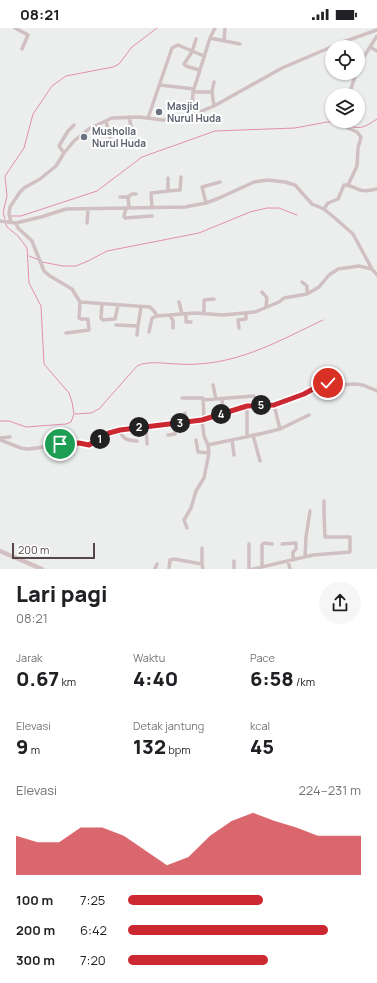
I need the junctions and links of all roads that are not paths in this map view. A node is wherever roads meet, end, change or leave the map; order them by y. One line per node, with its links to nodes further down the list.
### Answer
1 (15, 28): 6 (street)
2 (25, 28): 6 (street)
3 (215, 28): 8 (street)
4 (225, 28): 10 (street)
5 (377, 30): 23 (street)
6 (22, 32): 13 (street)
7 (377, 36): 12 (street)
8 (210, 38): 10 (street); 16 (street)
9 (196, 39): 15 (street)
10 (224, 42): 11 (street)
11 (240, 44)
12 (370, 48): 14 (street); 17 (street)
13 (22, 49)
14 (377, 50)
15 (192, 52): 16 (street); 18 (street); 20 (street)
16 (204, 56): 18 (street)
17 (365, 56)
18 (199, 70): 21 (street)
19 (214, 82): 22 (street)
20 (160, 85): 21 (street); 26 (street)
21 (194, 90): 22 (street); 24 (street)
22 (212, 92): 23 (street)
23 (214, 106): 24 (street)
24 (192, 115): 26 (street)
25 (129, 117): 26 (street); 27 (street); 30 (street)
26 (148, 118)
27 (106, 121): 31 (street); 32 (street)
28 (74, 125): 32 (street)
29 (348, 128): 36 (street)
30 (133, 130)
31 (110, 137)
32 (64, 153): 48 (street)
33 (181, 177): 38 (street)
34 (168, 178): 38 (street)
35 (220, 182): 42 (street)
36 (348, 185): 37 (street); 46 (street)
37 (377, 189)
38 (168, 191): 44 (street)
39 (136, 194): 41 (street)
40 (120, 197): 41 (street)
41 (128, 197): 43 (street)
42 (206, 203): 44 (street); 46 (street)
43 (128, 208): 44 (street); 45 (street); 47 (street)
44 (152, 208)
45 (88, 209): 50 (street); 51 (street)
46 (324, 209): 52 (street)
47 (152, 216)
48 (9, 219): 49 (street); 50 (street)
49 (1, 221)
50 (16, 223): 58 (street)
51 (87, 223)
52 (372, 269): 53 (street); 56 (street)
53 (377, 275)
54 (302, 282): 56 (street)
55 (262, 292): 63 (street)
56 (307, 294): 63 (street)
57 (214, 299): 66 (street)
58 (80, 302): 60 (street); 75 (street)
59 (179, 302): 65 (street)
60 (102, 304): 61 (street); 61 (street)
61 (118, 305): 62 (street)
62 (141, 307): 68 (street); 71 (street)
63 (266, 307): 64 (street)
64 (246, 313): 66 (street); 73 (street)
65 (184, 314): 66 (street); 67 (street); 69 (street)
66 (204, 314)
67 (170, 315): 68 (street); 72 (street)
68 (156, 316): 74 (street)
69 (191, 322)
70 (116, 325): 71 (street)
71 (138, 326): 76 (street)
72 (173, 328)
73 (239, 328)
74 (149, 332)
75 (66, 333)
76 (137, 334)
77 (213, 385): 82 (street)
78 (377, 392): 84 (street)
79 (254, 396): 81 (street)
80 (182, 398): 83 (street)
81 (222, 398): 82 (street); 87 (street)
82 (216, 399): 83 (street)
83 (203, 400): 89 (street)
84 (274, 405): 85 (street); 93 (street)
85 (247, 406): 87 (street); 98 (street)
86 (185, 413): 90 (street)
87 (223, 413): 89 (street)
88 (309, 415): 93 (street)
89 (203, 420): 90 (street); 104 (street)
90 (186, 422): 91 (street)
91 (175, 424): 92 (street); 95 (street)
92 (146, 426): 94 (street); 103 (street)
93 (280, 429): 96 (street)
94 (120, 430): 99 (street); 102 (street)
95 (168, 435)
96 (253, 435): 98 (street); 107 (street)
97 (10, 437): 99 (street)
98 (247, 437): 101 (street)
99 (0, 439)
100 (196, 440): 105 (street)
101 (232, 440): 104 (street); 106 (street)
102 (137, 441)
103 (147, 444)
104 (208, 445): 105 (street)
105 (209, 453): 110 (street)
106 (234, 455)
107 (260, 461)
108 (324, 501): 116 (street)
109 (310, 511): 116 (street)
110 (187, 528)
111 (249, 544): 127 (street)
112 (272, 544): 121 (street)
113 (282, 544): 118 (street)
114 (202, 548): 120 (street)
115 (0, 551): 122 (street)
116 (305, 557): 118 (street)
117 (234, 561): 126 (street)
118 (291, 561): 121 (street); 129 (street)
119 (157, 564): 123 (street)
120 (202, 564): 124 (street); 125 (street)
121 (262, 567): 128 (street)
122 (42, 569)
123 (155, 569)
124 (169, 569)
125 (203, 569)
126 (234, 569)
127 (249, 569)
128 (253, 569)
129 (290, 569)

